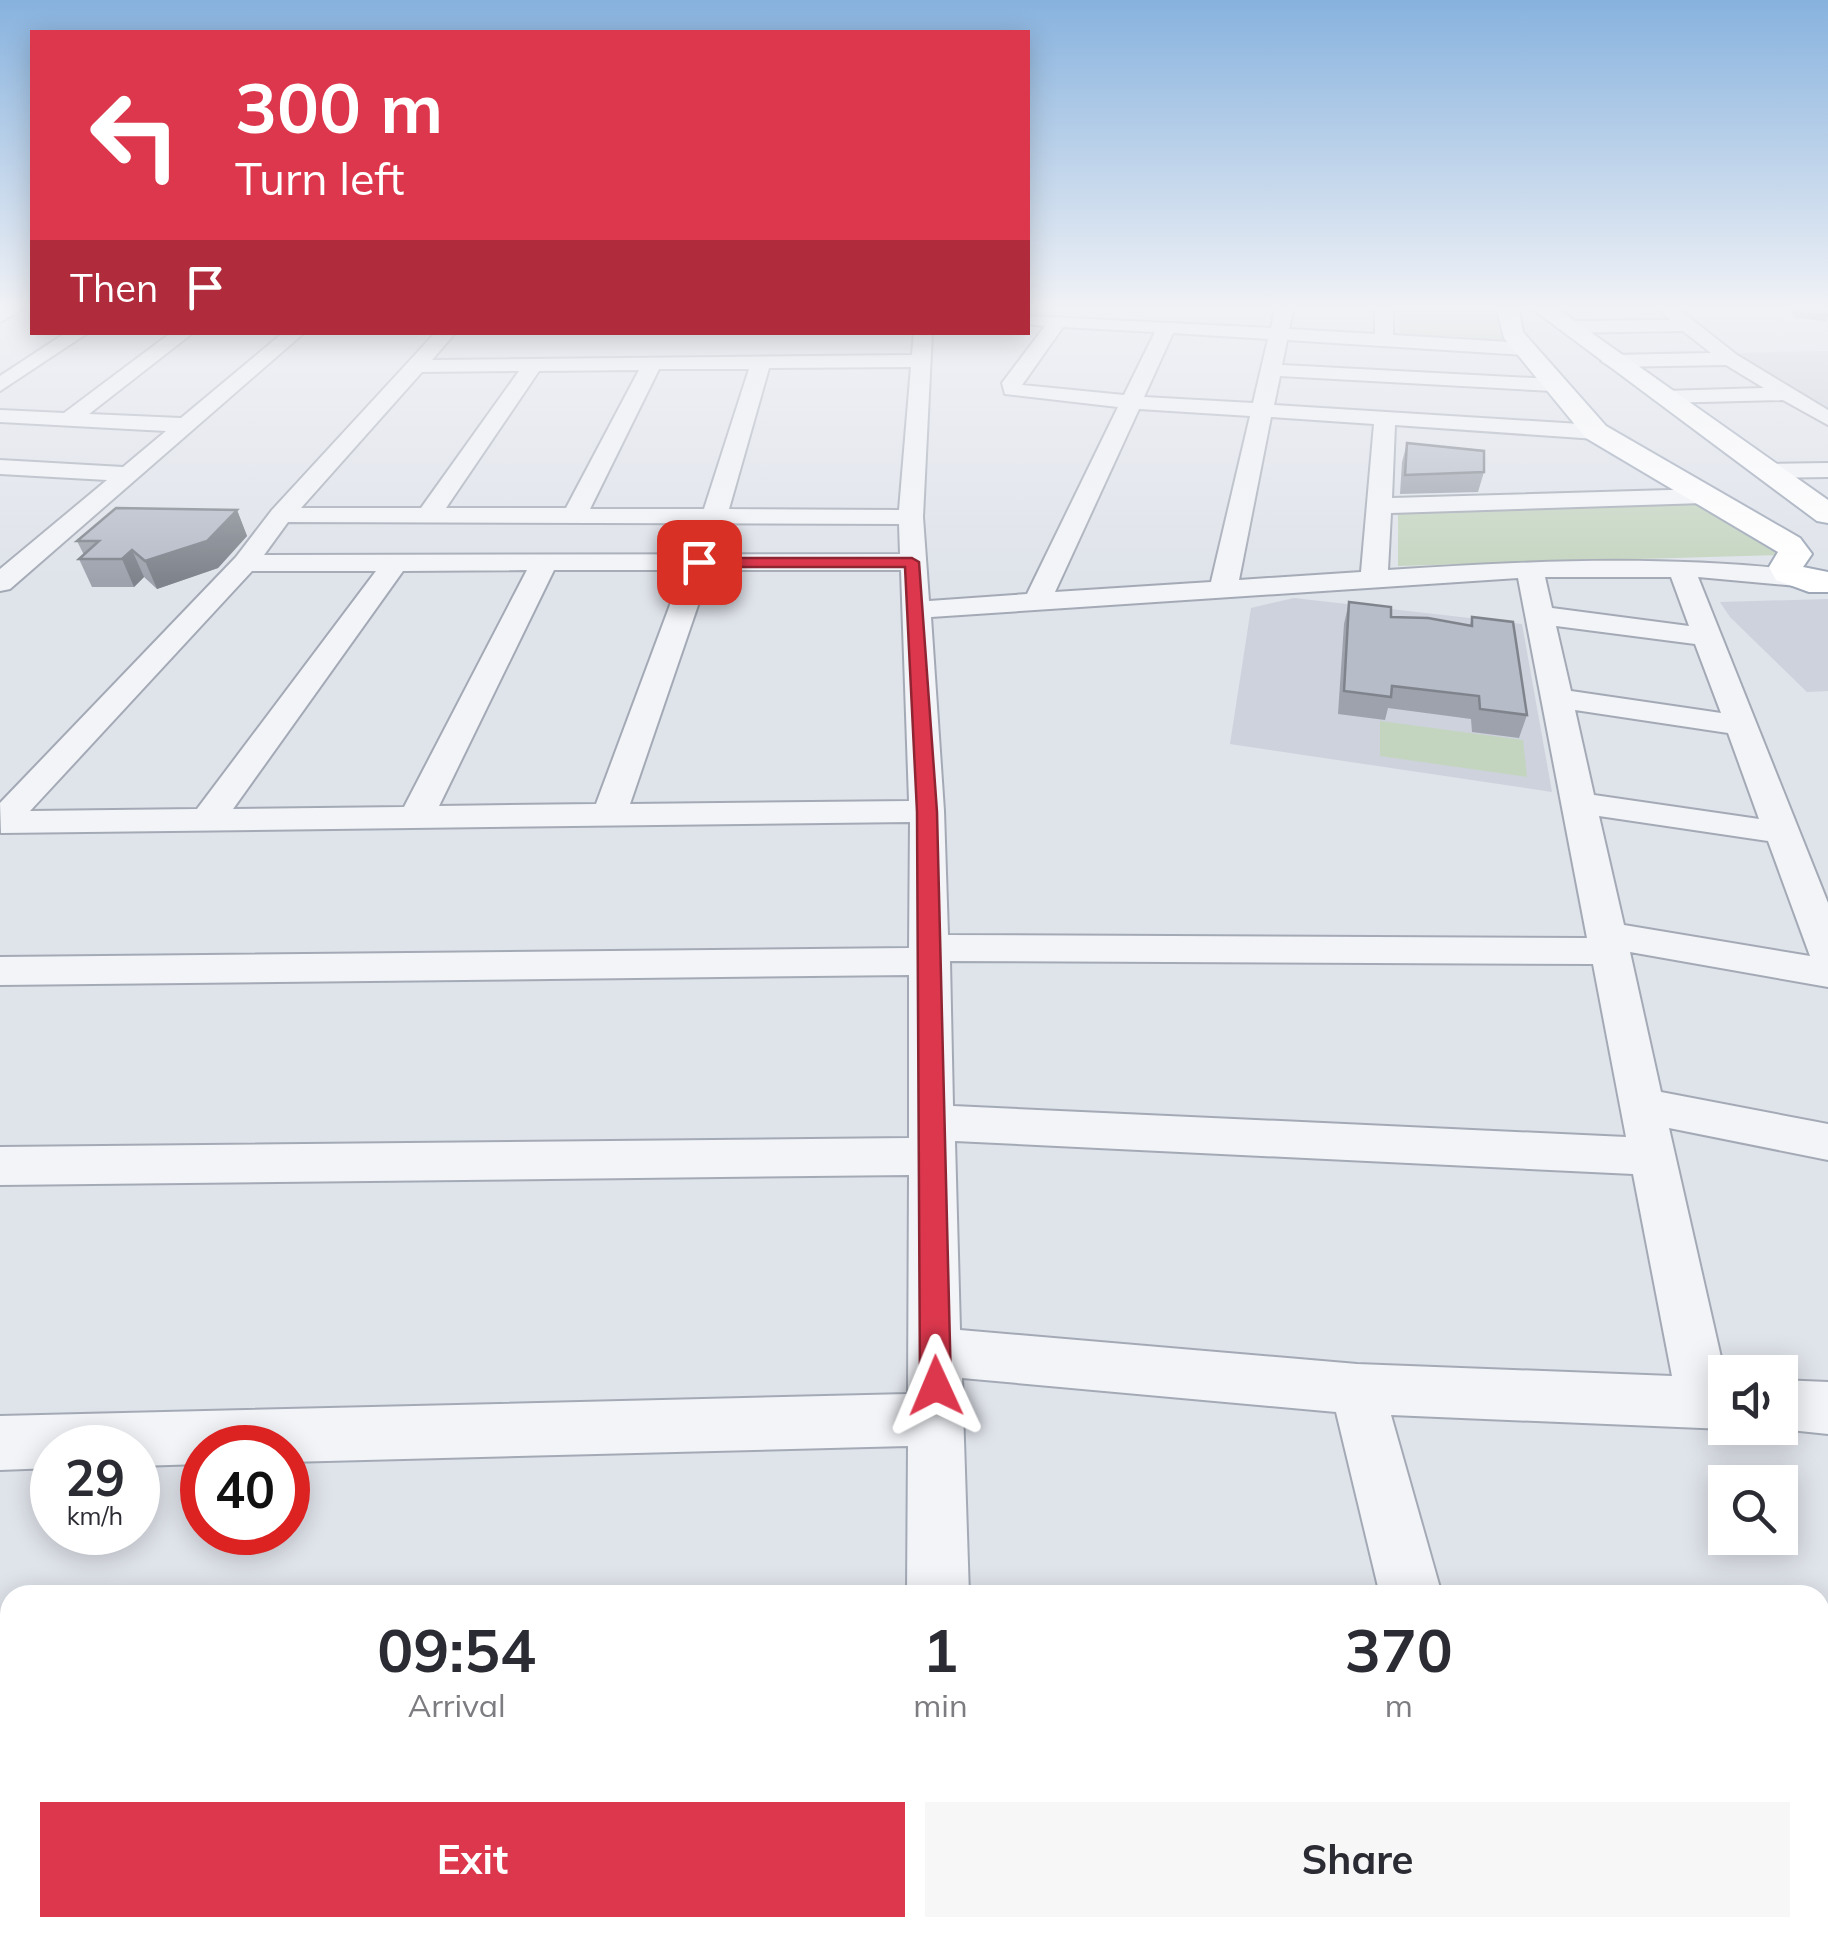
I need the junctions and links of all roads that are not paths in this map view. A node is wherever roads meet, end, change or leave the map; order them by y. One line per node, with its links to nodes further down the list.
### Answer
1 (93, 400): 17 (street)
2 (215, 400): 19 (street)
3 (386, 400): 31 (street)
4 (508, 400): 32 (street)
5 (633, 400): 29 (street)
6 (750, 400): 33 (street)
7 (918, 400): 34 (street)
8 (1116, 400): 13 (street)
9 (1263, 400): 14 (street)
10 (1567, 400): 20 (main road)
11 (1666, 400): 23 (main road)
12 (1797, 400): 18 (street)
13 (1132, 402): 14 (street); 48 (street)
14 (1260, 410): 16 (street); 47 (street)
15 (0, 416): 17 (street)
16 (1385, 418): 20 (street); 28 (street)
17 (68, 419): 19 (street)
18 (1828, 419)
19 (186, 425): 24 (street)
20 (1596, 432): 27 (main road)
21 (2, 468): 24 (street)
22 (1828, 470): 23 (street)
23 (1769, 471): 26 (main road)
24 (128, 474): 46 (street)
25 (1828, 488): 26 (street)
26 (1794, 489): 30 (main road)
27 (1704, 496): 28 (street); 43 (main road)
28 (1379, 506): 44 (street)
29 (575, 514): 32 (street); 33 (street)
30 (1828, 514)
31 (281, 515): 32 (street); 38 (street)
32 (428, 516)
33 (714, 517): 34 (street)
34 (911, 518): 37 (street)
35 (1828, 560): 43 (main road)
36 (699, 562): 37 (street); 40 (street); 56 (street)
37 (912, 562): 49 (street)
38 (245, 563): 39 (street); 58 (street)
39 (395, 563): 40 (street); 58 (street)
40 (544, 563): 57 (street)
41 (1697, 568): 42 (street); 43 (street); 51 (street)
42 (1530, 569): 44 (street); 50 (street)
43 (1795, 569): 45 (main road)
44 (1374, 580): 47 (street)
45 (1828, 582)
46 (0, 583)
47 (1223, 590): 48 (street)
48 (1038, 602): 49 (street)
49 (914, 610): 55 (street)
50 (1540, 615): 51 (street); 52 (street)
51 (1708, 636): 53 (street)
52 (1557, 698): 53 (street); 54 (street)
53 (1742, 726): 59 (street)
54 (1579, 803): 59 (street); 60 (street)
55 (927, 812): 56 (street); 62 (street)
56 (609, 815): 57 (street)
57 (416, 817): 58 (street)
58 (207, 820)
59 (1783, 833): 61 (street)
60 (1608, 943): 62 (street); 64 (street); 65 (street)
61 (1828, 952)
62 (929, 954): 63 (street); 66 (street)
63 (0, 971)
64 (1828, 972)
65 (1642, 1105): 67 (street); 68 (street)
66 (932, 1139): 68 (street); 69 (street); 70 (street)
67 (1828, 1142)
68 (1652, 1156): 71 (street)
69 (0, 1166)
70 (936, 1352): 72 (street); 76 (street)
71 (1708, 1380)
72 (1357, 1390): 73 (street); 79 (street)
73 (1708, 1404)
74 (1798, 1407): 75 (street)
75 (1828, 1408)
76 (936, 1419): 77 (street); 78 (street)
77 (0, 1443)
78 (938, 1585)
79 (1409, 1585)

